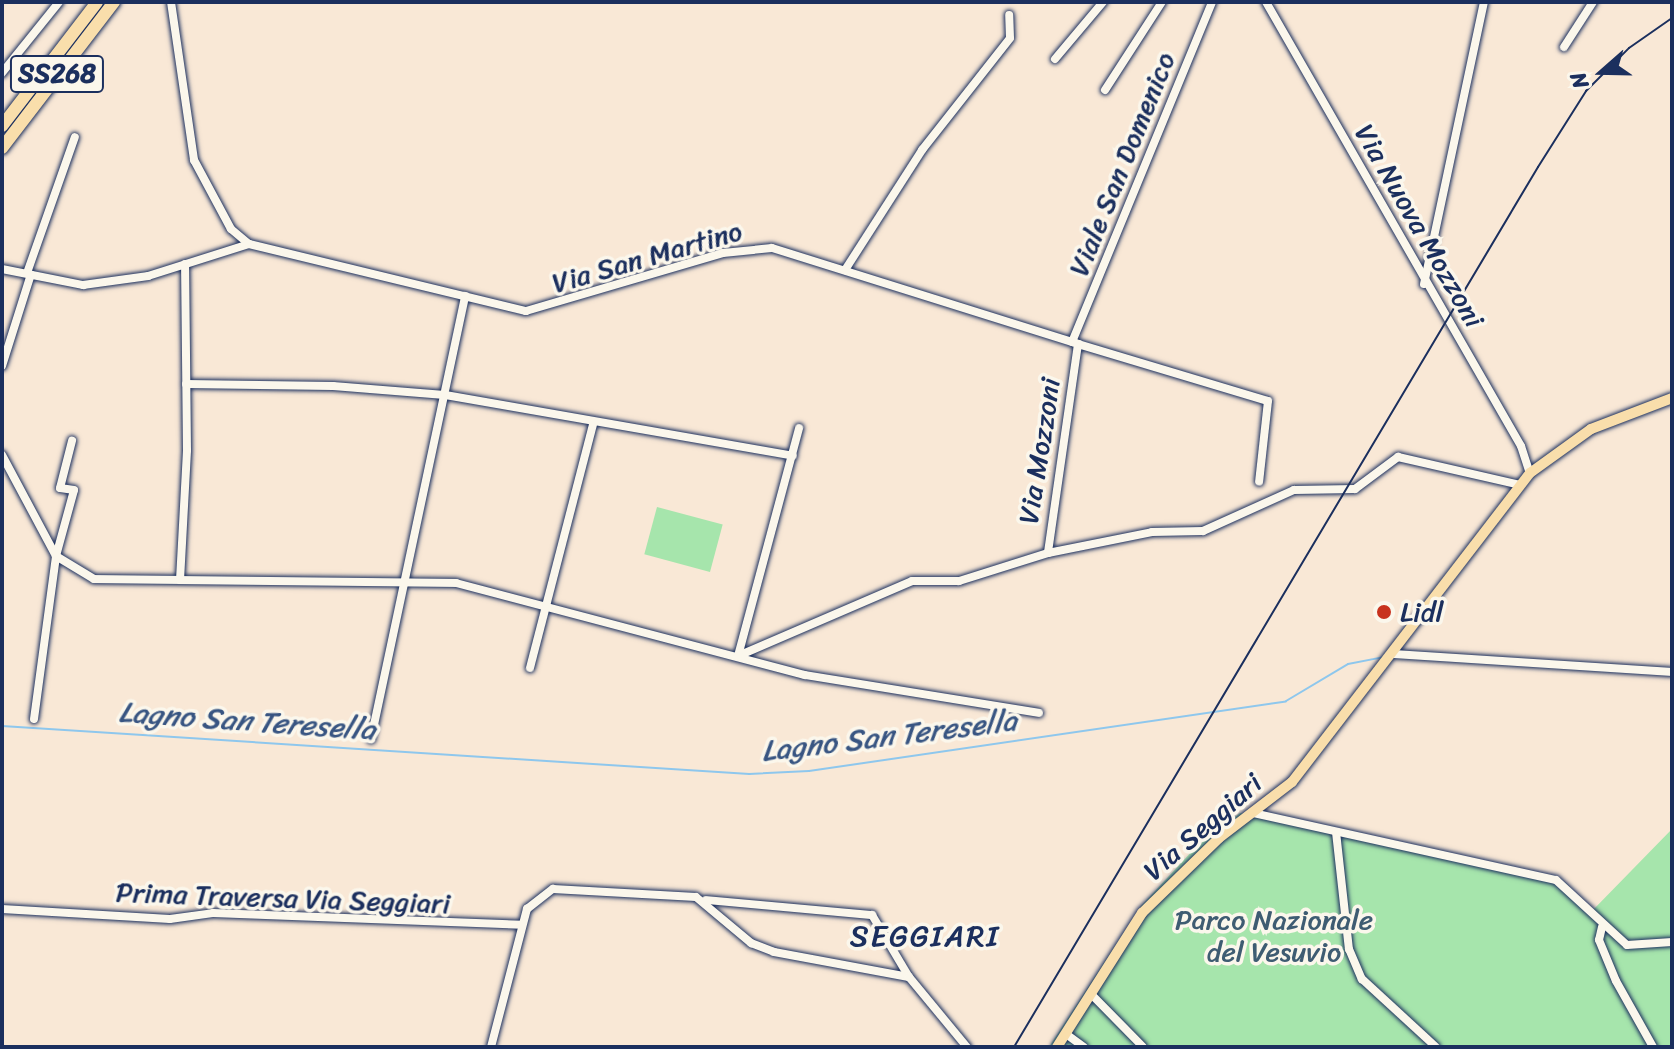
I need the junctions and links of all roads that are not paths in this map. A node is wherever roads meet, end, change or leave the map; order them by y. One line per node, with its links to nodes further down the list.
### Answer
1 (59, 2): 14 (street)
2 (97, 2): 16 (highway, SS268)
3 (114, 2): 18 (highway, SS268)
4 (171, 2): 19 (street)
5 (1103, 2): 13 (street)
6 (1162, 2): 15 (street)
7 (1212, 2): 26 (street, Viale San Domenico)
8 (1266, 2): 24 (street, Via Nuova Mozzoni)
9 (1484, 2): 24 (street)
10 (1593, 2): 12 (street)
11 (1009, 15): 22 (street)
12 (1564, 47)
13 (1055, 59)
14 (2, 73)
15 (1105, 90)
16 (2, 126)
17 (75, 137): 23 (street)
18 (2, 148)
19 (249, 244): 20 (street); 25 (street, Via San Martino)
20 (185, 264): 23 (street); 28 (street)
21 (2, 269): 23 (street)
22 (845, 270): 25 (street, Via San Martino); 26 (street, Via San Martino)
23 (29, 274): 27 (street)
24 (1424, 284): 36 (street, Via Nuova Mozzoni)
25 (465, 296): 29 (street)
26 (1075, 343): 37 (street, Via San Martino); 39 (street, Via Mozzoni)
27 (2, 366)
28 (186, 384): 29 (street); 41 (street)
29 (445, 395): 31 (street); 42 (street)
30 (1672, 398): 36 (main road, Via Seggiari)
31 (593, 424): 35 (street); 43 (street)
32 (799, 428): 35 (street)
33 (72, 441): 40 (street)
34 (2, 455): 40 (street)
35 (793, 456): 45 (street)
36 (1530, 473): 38 (main road, Via Seggiari)
37 (1259, 482)
38 (1520, 485): 39 (street, Via Mozzoni); 44 (main road, Via Seggiari)
39 (1048, 553): 45 (street)
40 (56, 556): 41 (street); 49 (street)
41 (180, 580): 42 (street)
42 (405, 584): 43 (street); 50 (street)
43 (547, 604): 45 (street); 46 (street)
44 (1394, 654): 47 (street); 51 (main road, Via Seggiari)
45 (738, 656): 48 (street)
46 (530, 668)
47 (1672, 672)
48 (1039, 713)
49 (34, 719)
50 (371, 739)
51 (1253, 813): 52 (street); 59 (main road, Via Seggiari)
52 (1336, 832): 56 (street); 66 (street)
53 (706, 900): 55 (street); 58 (street); 58 (street)
54 (2, 909): 55 (street, Prima Traversa Via Seggiari)
55 (522, 925): 61 (street)
56 (1602, 927): 57 (street); 67 (street)
57 (1672, 942)
58 (909, 977): 62 (street)
59 (1091, 994): 60 (main road, Via Seggiari); 65 (street)
60 (1066, 1034): 63 (main road, Via Seggiari); 64 (street)
61 (491, 1047)
62 (967, 1047)
63 (1057, 1047)
64 (1084, 1047)
65 (1143, 1047)
66 (1436, 1047)
67 (1653, 1047)

